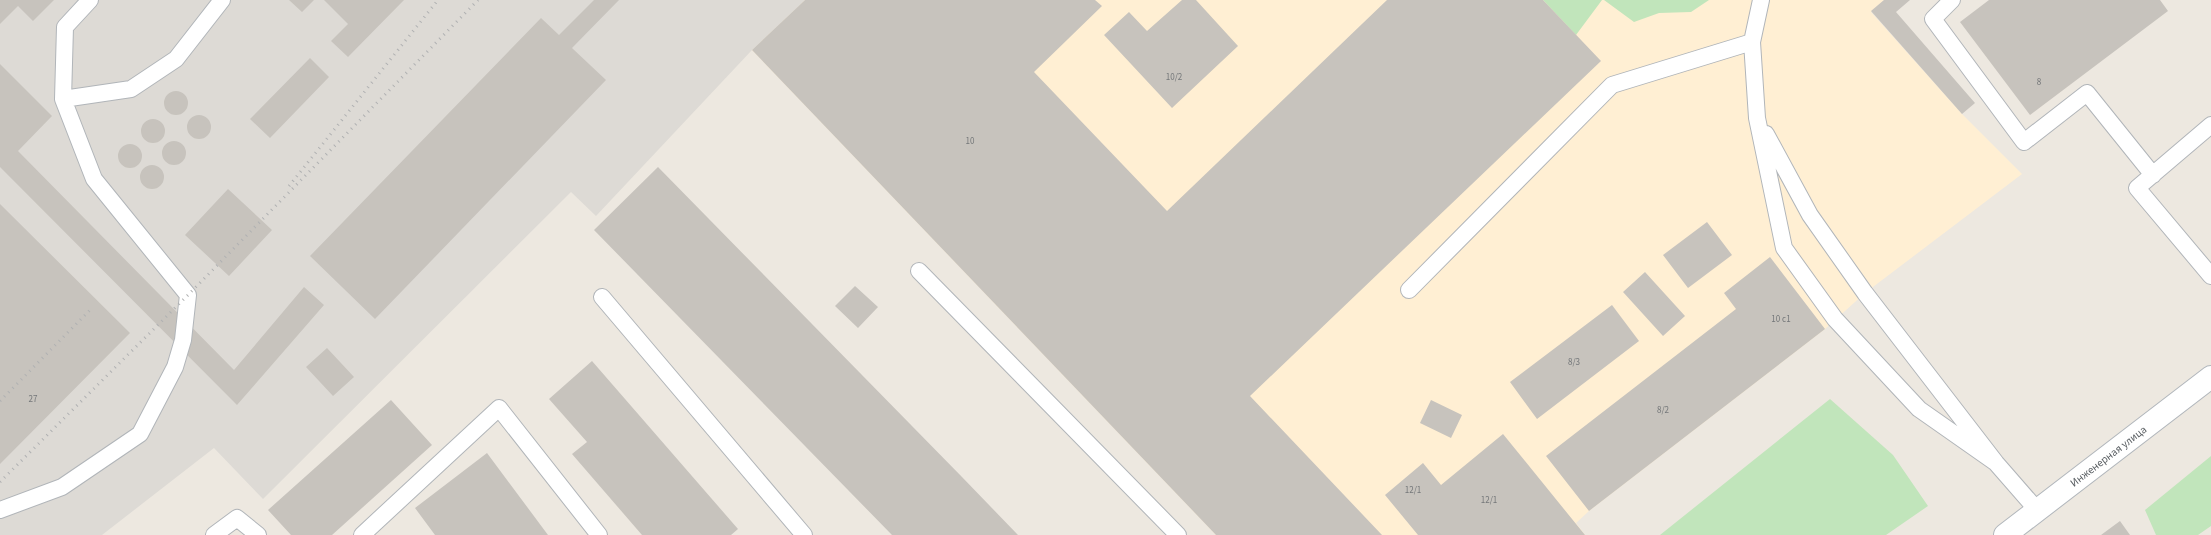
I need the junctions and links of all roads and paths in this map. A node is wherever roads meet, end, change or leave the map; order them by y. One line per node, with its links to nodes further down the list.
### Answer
1 (90, 0): 6 (lane)
2 (222, 0): 6 (lane)
3 (1761, 0): 5 (lane)
4 (1952, 0): 9 (lane)
5 (1752, 42): 7 (lane); 12 (lane)
6 (63, 99): 16 (lane)
7 (1757, 118): 15 (lane); 15 (lane)
8 (2211, 125): 9 (lane)
9 (2153, 175): 11 (lane)
10 (919, 271): 23 (lane)
11 (2211, 276)
12 (1409, 290)
13 (602, 297): 22 (lane)
14 (2211, 377): 17 (street, Инженерная улица)
15 (1996, 462): 17 (lane)
16 (0, 510)
17 (2037, 510): 24 (street, Инженерная улица)
18 (214, 535): 19 (lane)
19 (258, 535)
20 (362, 535): 21 (lane)
21 (599, 535)
22 (804, 535)
23 (1178, 535)
24 (2005, 535)

